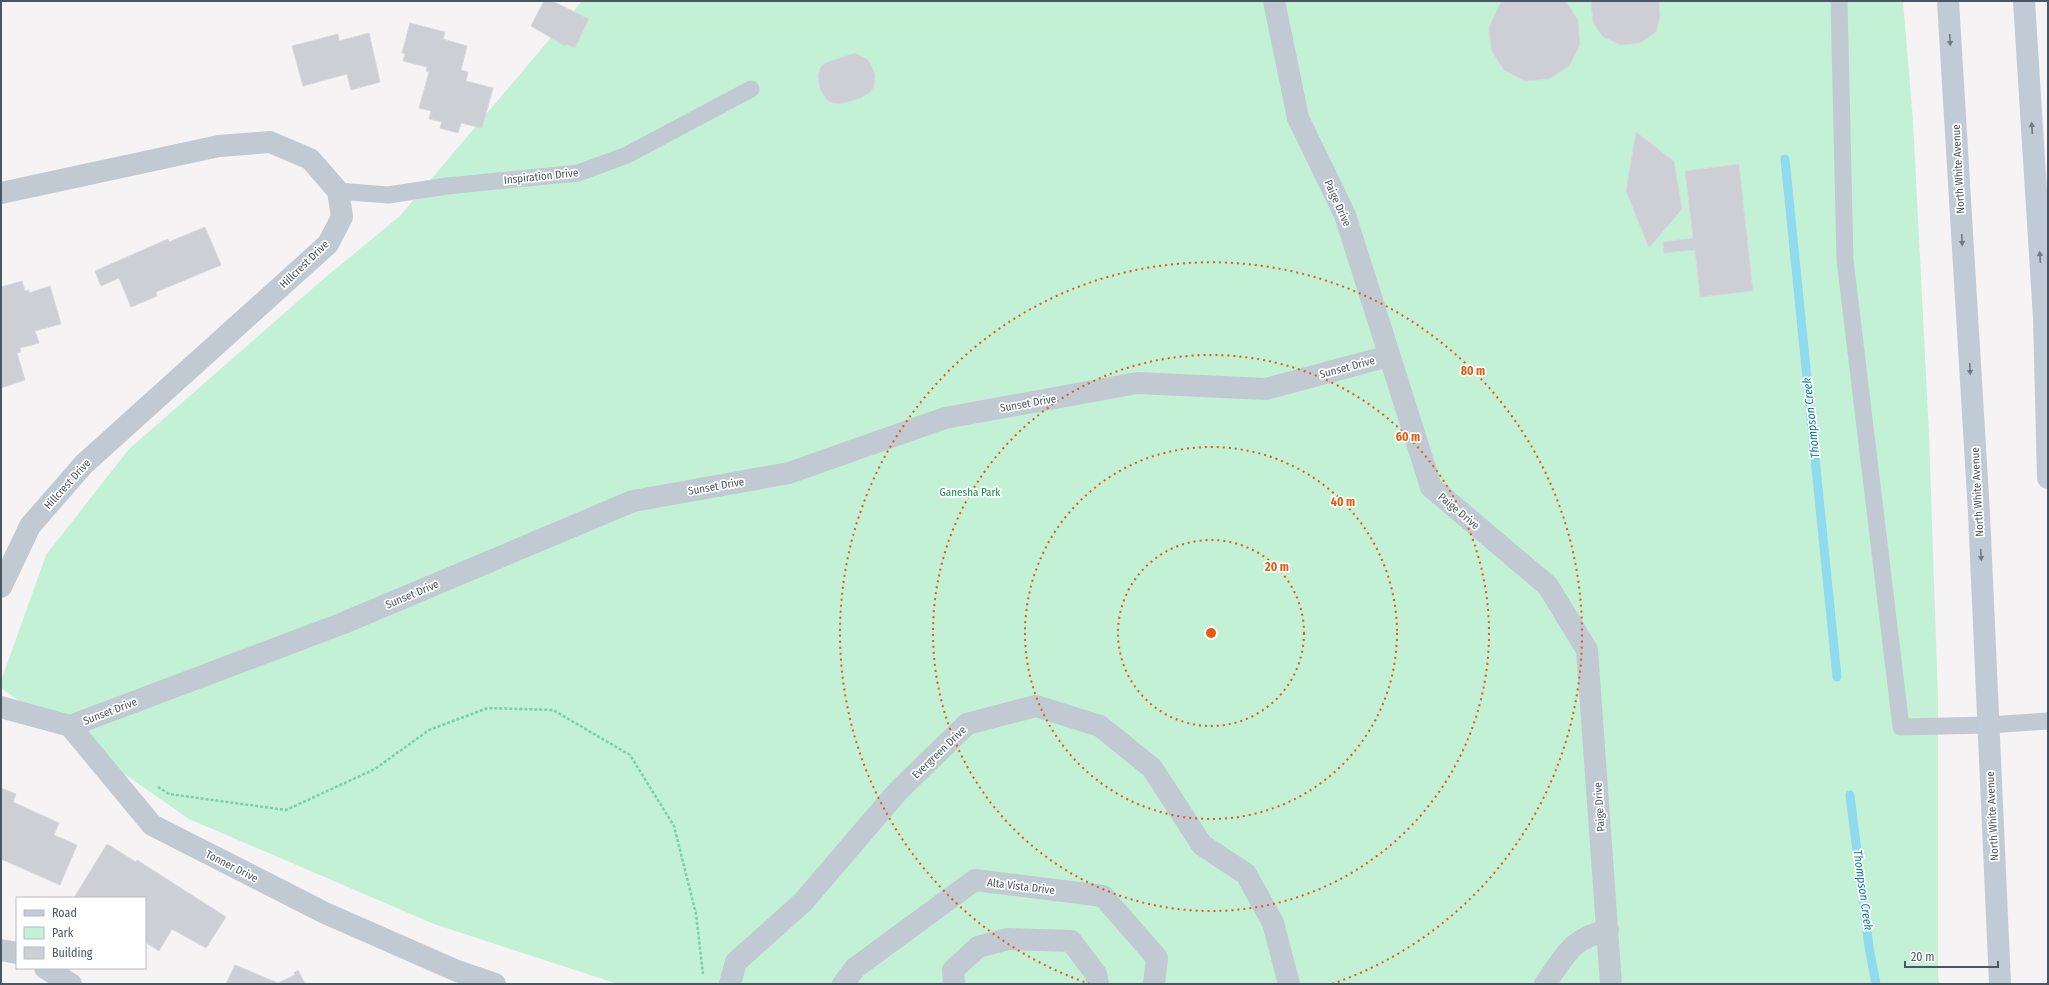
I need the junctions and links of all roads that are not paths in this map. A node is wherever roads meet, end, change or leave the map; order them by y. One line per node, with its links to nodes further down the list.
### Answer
1 (1274, 1): 8 (street, Paige Drive)
2 (1838, 1): 14 (lane)
3 (1948, 1): 14 (main road, North White Avenue, one-way to 14)
4 (2024, 1): 9 (main road, one-way to 4)
5 (751, 89): 6 (lane, Inspiration Drive)
6 (338, 191): 7 (street); 10 (street, Hillcrest Drive)
7 (1, 193)
8 (1389, 356): 13 (street, Sunset Drive); 15 (street, Paige Drive)
9 (2048, 478)
10 (1, 586)
11 (1, 707): 13 (street)
12 (2048, 721): 14 (lane)
13 (70, 726): 20 (street, Tonner Drive)
14 (1988, 726): 29 (main road, North White Avenue)
15 (1608, 930): 27 (street); 28 (street, Paige Drive)
16 (1, 950): 17 (street)
17 (16, 953)
18 (47, 969): 19 (street)
19 (71, 984)
20 (495, 984)
21 (730, 984): 26 (street, Evergreen Drive)
22 (844, 984): 25 (street, Alta Vista Drive)
23 (954, 984): 24 (street)
24 (1098, 984)
25 (1154, 984)
26 (1289, 984)
27 (1545, 984)
28 (1611, 984)
29 (2000, 984)

